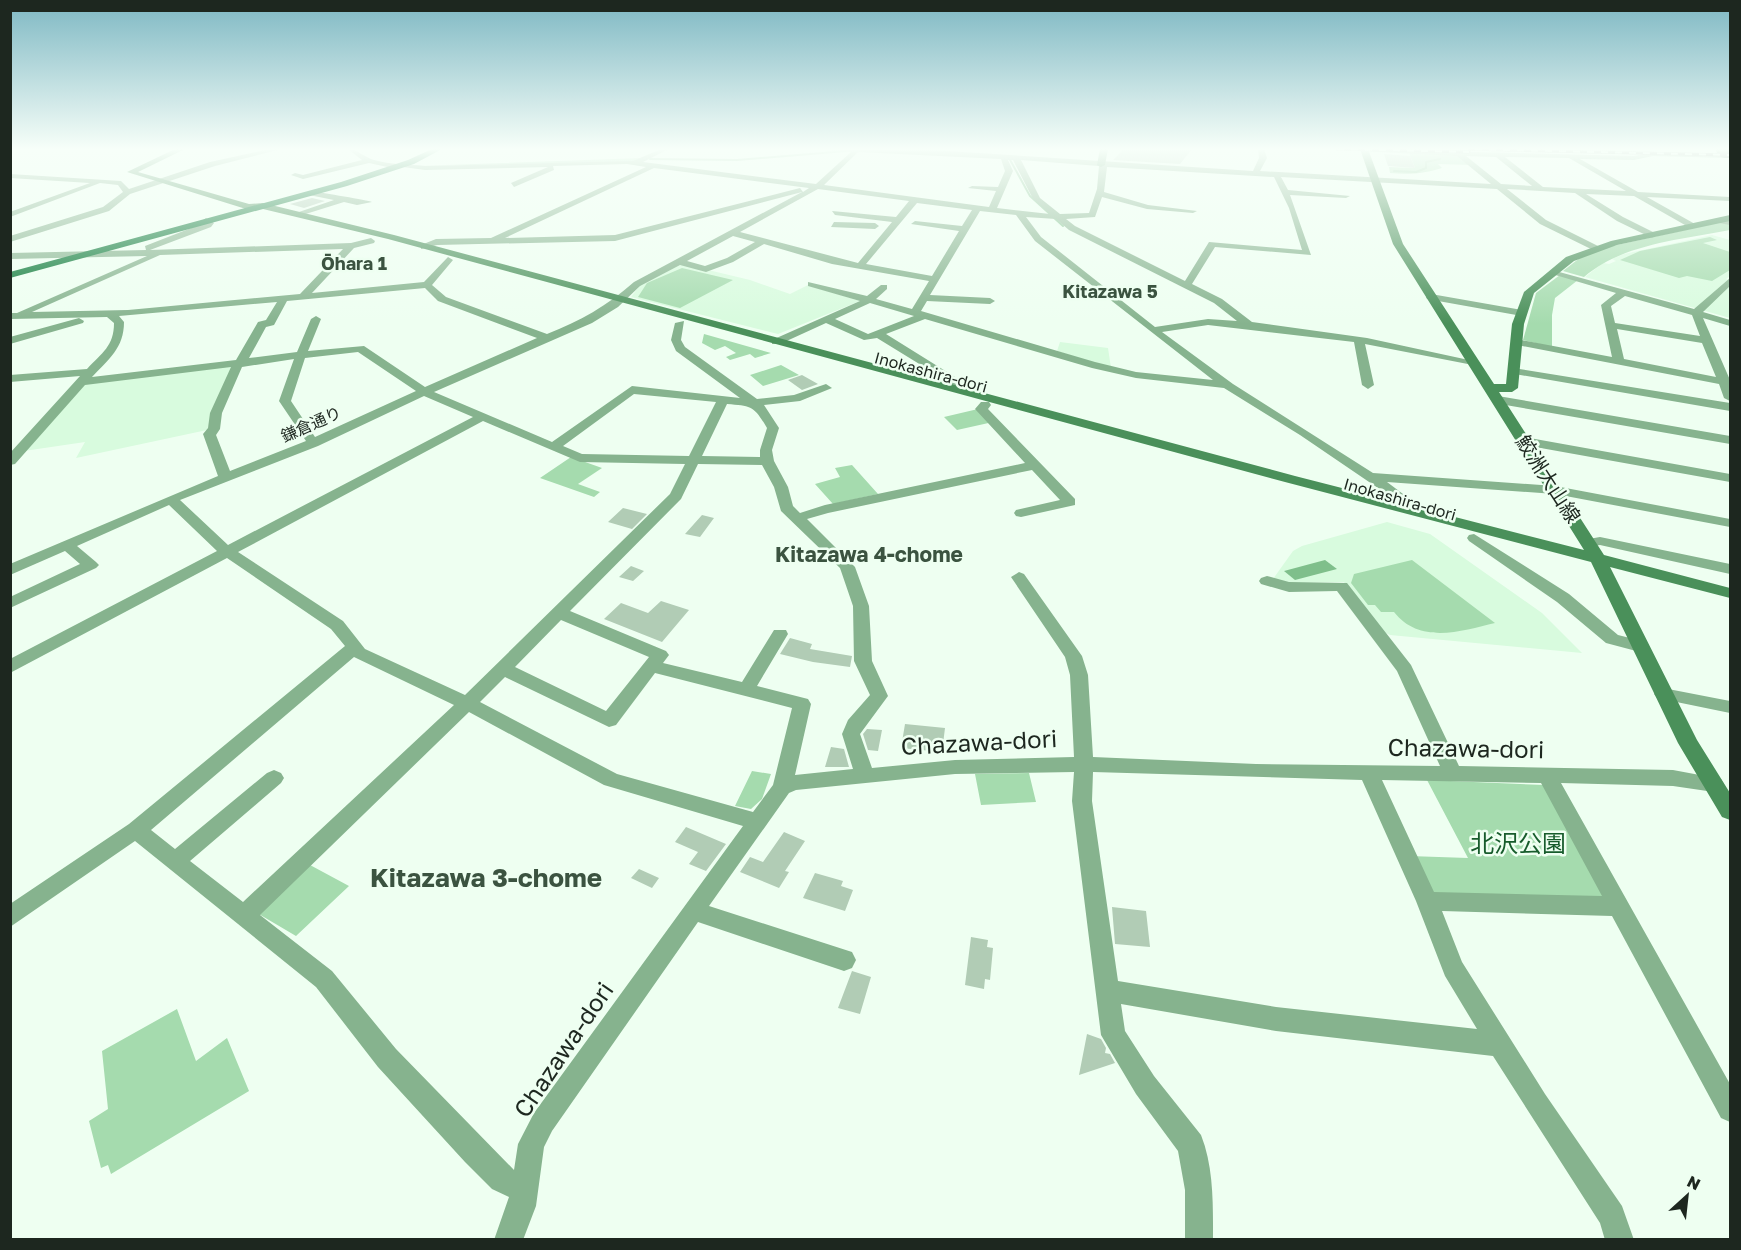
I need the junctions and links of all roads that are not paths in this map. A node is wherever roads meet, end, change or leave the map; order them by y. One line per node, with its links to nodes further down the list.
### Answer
1 (31, 207): 25 (street)
2 (108, 207): 38 (street)
3 (254, 207): 19 (main road)
4 (269, 207): 24 (main road, Inokashira-dori)
5 (320, 207): 24 (street)
6 (559, 207): 40 (street)
7 (734, 207): 40 (street)
8 (780, 207): 36 (street, 鎌倉通り)
9 (908, 207): 31 (street)
10 (971, 207): 20 (street)
11 (1044, 207): 27 (street)
12 (1095, 207): 27 (street)
13 (1138, 207): 22 (street)
14 (1291, 207): 60 (street)
15 (1385, 207): 64 (main road, 鮫洲大山線)
16 (1526, 207): 44 (street)
17 (1602, 207): 37 (street)
18 (1658, 207): 34 (street)
19 (250, 208): 28 (main road); 30 (main road, Inokashira-dori); 46 (main road)
20 (977, 208): 21 (street); 35 (street)
21 (992, 210): 26 (street)
22 (1192, 212)
23 (835, 213): 31 (street)
24 (299, 214): 30 (main road, Inokashira-dori)
25 (10, 215)
26 (1020, 215): 27 (street); 82 (street)
27 (1052, 217): 60 (street)
28 (206, 221): 45 (street); 47 (main road)
29 (1728, 221): 34 (main road)
30 (314, 222): 39 (main road, Inokashira-dori); 43 (main road, Inokashira-dori)
31 (895, 222): 33 (street); 52 (street)
32 (915, 224): 35 (street)
33 (834, 225)
34 (1692, 226): 37 (main road)
35 (964, 229): 55 (street)
36 (733, 233): 41 (street); 51 (street, 鎌倉通り)
37 (1652, 235): 44 (main road)
38 (10, 239)
39 (371, 241): 42 (street); 50 (main road, Inokashira-dori)
40 (492, 241): 43 (street)
41 (763, 241): 51 (street); 52 (street)
42 (351, 246): 48 (street); 63 (street)
43 (424, 247): 69 (main road, Inokashira-dori)
44 (1595, 248): 53 (main road)
45 (137, 252): 47 (street); 48 (street)
46 (76, 253): 47 (street); 49 (street); 54 (main road)
47 (91, 253): 54 (main road)
48 (162, 253): 75 (street)
49 (10, 256)
50 (448, 260): 59 (street); 69 (main road, Inokashira-dori)
51 (677, 261): 69 (street, 鎌倉通り)
52 (861, 266): 55 (street)
53 (1555, 272): 62 (street); 71 (main road)
54 (10, 273)
55 (934, 280): 57 (street); 66 (street)
56 (1731, 281): 72 (street)
57 (946, 282)
58 (811, 284): 67 (street)
59 (427, 285): 63 (street); 84 (street)
60 (1187, 285): 80 (street)
61 (884, 287): 67 (street)
62 (1624, 292): 72 (street); 81 (street)
63 (303, 297): 65 (street)
64 (1431, 297): 71 (street); 93 (main road, 鮫洲大山線)
65 (284, 298): 73 (street); 91 (street)
66 (924, 298): 68 (street); 70 (street)
67 (869, 300): 70 (street); 77 (street)
68 (990, 301)
69 (616, 302): 78 (main road, Inokashira-dori); 84 (street, 鎌倉通り); 88 (main road, Inokashira-dori)
70 (920, 313): 83 (street); 100 (street)
71 (1522, 313): 89 (main road)
72 (1696, 313): 79 (street); 86 (street)
73 (110, 314): 74 (street); 95 (street)
74 (97, 315): 75 (street); 87 (street)
75 (14, 316)
76 (316, 319): 90 (street)
77 (825, 319): 83 (street); 88 (street)
78 (680, 323): 107 (street); 108 (main road, Inokashira-dori)
79 (1731, 323)
80 (1250, 325): 82 (street); 85 (street)
81 (1610, 325): 86 (street); 92 (street)
82 (1153, 330): 100 (street)
83 (878, 334): 102 (street)
84 (547, 338): 103 (street, 鎌倉通り)
85 (1359, 340): 93 (street); 99 (street)
86 (1706, 340): 98 (street)
87 (10, 341)
88 (776, 342): 102 (main road, Inokashira-dori)
89 (1516, 342): 92 (street); 94 (main road)
90 (303, 354): 91 (street); 103 (street); 113 (street)
91 (240, 362): 97 (street); 119 (street)
92 (1619, 362): 98 (street)
93 (1474, 364): 104 (main road, 鮫洲大山線)
94 (1514, 371): 104 (main road); 109 (street)
95 (90, 372): 96 (street); 97 (street)
96 (10, 379)
97 (81, 382): 115 (street)
98 (1727, 382): 105 (street)
99 (1368, 385)
100 (1229, 386): 120 (street)
101 (826, 388): 107 (street)
102 (949, 388): 124 (main road, Inokashira-dori)
103 (424, 390): 110 (street); 113 (street, 鎌倉通り)
104 (1493, 394): 111 (street); 112 (main road, 鮫洲大山線)
105 (1731, 398)
106 (723, 400): 107 (street); 114 (street); 116 (street)
107 (755, 403): 117 (street)
108 (985, 405): 118 (street); 128 (main road, Inokashira-dori)
109 (1731, 407)
110 (482, 417): 114 (street); 131 (street)
111 (1731, 440)
112 (1524, 441): 121 (street); 122 (main road, 鮫洲大山線)
113 (313, 443): 119 (street, 鎌倉通り)
114 (553, 447): 116 (street)
115 (13, 456)
116 (692, 460): 117 (street); 140 (street)
117 (767, 461): 126 (street)
118 (1035, 465): 125 (street); 126 (street)
119 (225, 477): 123 (street, 鎌倉通り)
120 (1372, 477): 122 (street); 124 (street)
121 (1731, 478)
122 (1555, 490): 127 (street); 129 (main road, 鮫洲大山線)
123 (171, 499): 130 (street, 鎌倉通り); 131 (street)
124 (1402, 508): 132 (main road, Inokashira-dori)
125 (1021, 513)
126 (800, 520): 155 (street)
127 (1731, 523)
128 (1474, 538): 132 (main road, Inokashira-dori); 142 (street)
129 (1588, 543): 132 (main road, 鮫洲大山線); 133 (street)
130 (66, 545): 134 (street, 鎌倉通り); 138 (street)
131 (226, 552): 143 (street); 145 (street)
132 (1601, 566): 137 (main road); 139 (main road); 142 (main road, 鮫洲大山線)
133 (1731, 568)
134 (10, 570)
135 (1019, 578): 151 (street)
136 (1267, 581): 153 (street)
137 (1731, 593)
138 (10, 603)
139 (1731, 605)
140 (559, 613): 144 (street); 146 (street)
141 (780, 634): 147 (street)
142 (1640, 646): 148 (main road, 鮫洲大山線)
143 (355, 647): 149 (street); 161 (street)
144 (652, 666): 146 (street); 147 (street)
145 (10, 667)
146 (503, 669): 149 (street)
147 (746, 690): 158 (street)
148 (1663, 694): 150 (street); 157 (main road, 鮫洲大山線)
149 (467, 703): 160 (street); 166 (street)
150 (1731, 707)
151 (1084, 764): 152 (street, Chazawa-dori); 155 (street, Chazawa-dori); 169 (street)
152 (1369, 773): 153 (street, Chazawa-dori); 163 (street)
153 (1453, 774): 154 (street, Chazawa-dori)
154 (1547, 776): 157 (street, Chazawa-dori); 164 (street)
155 (865, 777): 158 (street, Chazawa-dori)
156 (274, 778): 162 (street)
157 (1714, 784): 159 (main road, 鮫洲大山線)
158 (782, 788): 160 (street, Chazawa-dori)
159 (1731, 811)
160 (759, 822): 165 (street, Chazawa-dori)
161 (136, 830): 162 (street); 167 (street)
162 (174, 862): 166 (street)
163 (1427, 901): 164 (street); 170 (street)
164 (1617, 906): 171 (street)
165 (694, 911): 168 (street); 172 (street, Chazawa-dori)
166 (243, 916): 172 (street)
167 (10, 917)
168 (844, 960)
169 (1106, 990): 170 (street); 174 (street)
170 (1499, 1044): 175 (street)
171 (1731, 1109)
172 (524, 1189): 173 (street, Chazawa-dori)
173 (508, 1239)
174 (1199, 1239)
175 (1620, 1239)

